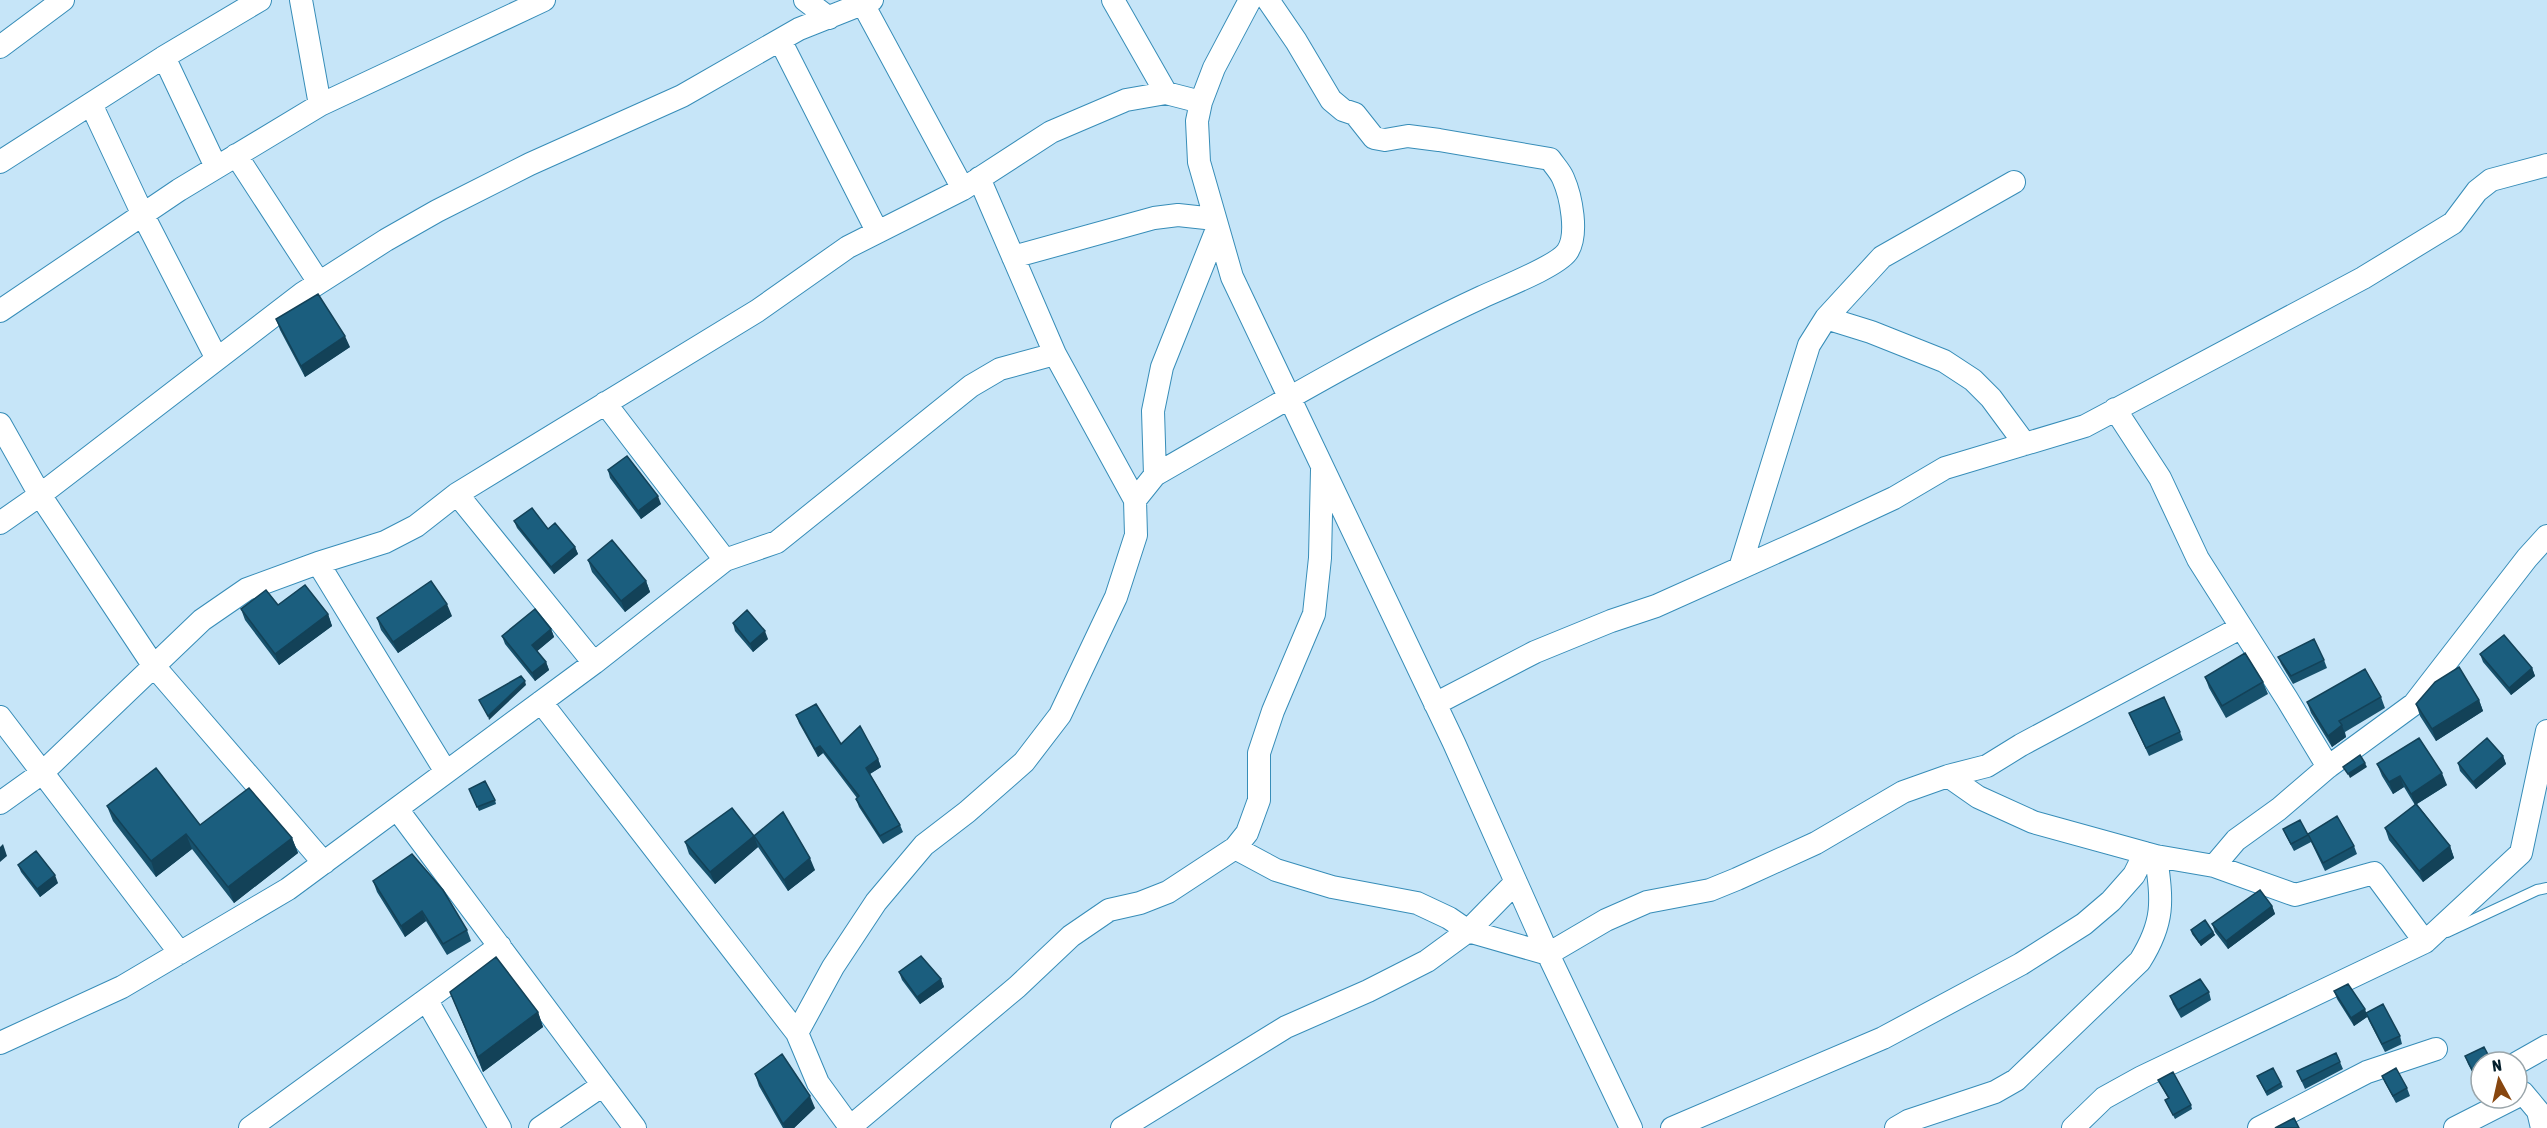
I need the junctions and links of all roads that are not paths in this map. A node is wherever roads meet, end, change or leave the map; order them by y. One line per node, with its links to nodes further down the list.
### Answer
1 (260, 0): 14 (street)
2 (301, 0): 18 (street)
3 (544, 0): 10 (street)
4 (805, 0): 11 (street)
5 (1113, 0): 15 (street)
6 (1268, 0): 34 (street)
7 (867, 2): 11 (street); 24 (street)
8 (52, 3): 13 (street)
9 (1242, 5): 16 (street)
10 (502, 9): 18 (street)
11 (829, 18): 12 (street)
12 (780, 40): 27 (street); 29 (street)
13 (0, 46)
14 (164, 57): 17 (street); 22 (street)
15 (1166, 93): 16 (street); 24 (street)
16 (1201, 102): 26 (street)
17 (91, 104): 20 (street); 25 (street)
18 (320, 105): 19 (street)
19 (236, 155): 22 (street); 29 (street)
20 (0, 162)
21 (2547, 165): 36 (street)
22 (216, 167): 25 (street)
23 (2014, 182): 31 (street)
24 (971, 183): 27 (street); 28 (street)
25 (143, 215): 30 (street); 33 (street)
26 (1216, 224): 28 (street); 34 (street); 40 (street)
27 (877, 231): 35 (street)
28 (1013, 257): 32 (street)
29 (318, 281): 33 (street)
30 (0, 311)
31 (1826, 318): 38 (street); 48 (street)
32 (1054, 354): 43 (street); 46 (street)
33 (217, 358): 42 (street)
34 (1288, 399): 39 (street); 40 (street)
35 (605, 403): 41 (street); 46 (street)
36 (2115, 409): 38 (street); 49 (street)
37 (0, 424): 42 (street)
38 (2025, 444): 48 (street)
39 (1322, 467): 53 (street); 62 (street)
40 (1155, 475): 43 (street)
41 (457, 494): 47 (street); 50 (street)
42 (40, 495): 44 (street); 51 (street)
43 (1135, 500): 74 (street)
44 (0, 523)
45 (2547, 536): 56 (street)
46 (725, 560): 50 (street)
47 (318, 562): 51 (street); 58 (street)
48 (1740, 568): 53 (street)
49 (2240, 628): 56 (street); 59 (street)
50 (594, 663): 52 (street)
51 (153, 665): 57 (street); 64 (street)
52 (541, 702): 58 (street); 74 (street)
53 (1436, 704): 66 (street)
54 (0, 717): 57 (street)
55 (2547, 731): 69 (street)
56 (2328, 767): 65 (street)
57 (42, 772): 60 (street); 71 (street)
58 (446, 772): 61 (street)
59 (1947, 776): 63 (street); 72 (street)
60 (2, 798)
61 (397, 809): 64 (street); 70 (street)
62 (1235, 848): 68 (street); 82 (street)
63 (2150, 855): 65 (street); 89 (street); 90 (street)
64 (324, 863): 71 (street)
65 (2214, 866): 69 (street)
66 (1516, 882): 68 (street); 72 (street)
67 (2547, 888): 69 (lane)
68 (1468, 931): 72 (street); 87 (street)
69 (2425, 942): 91 (street)
70 (500, 946): 73 (street); 79 (street)
71 (180, 953): 75 (street)
72 (1548, 954): 88 (street)
73 (427, 1001): 83 (street); 84 (street)
74 (797, 1033): 82 (street)
75 (0, 1042)
76 (2547, 1046): 78 (street)
77 (2436, 1049): 92 (street)
78 (2529, 1056)
79 (603, 1085): 85 (street); 86 (street)
80 (2529, 1102): 94 (street)
81 (2486, 1110): 93 (street)
82 (850, 1127)
83 (250, 1128)
84 (500, 1128)
85 (540, 1128)
86 (635, 1128)
87 (1122, 1128)
88 (1631, 1128)
89 (1671, 1128)
90 (1896, 1128)
91 (2073, 1128)
92 (2259, 1128)
93 (2455, 1128)
94 (2542, 1128)

